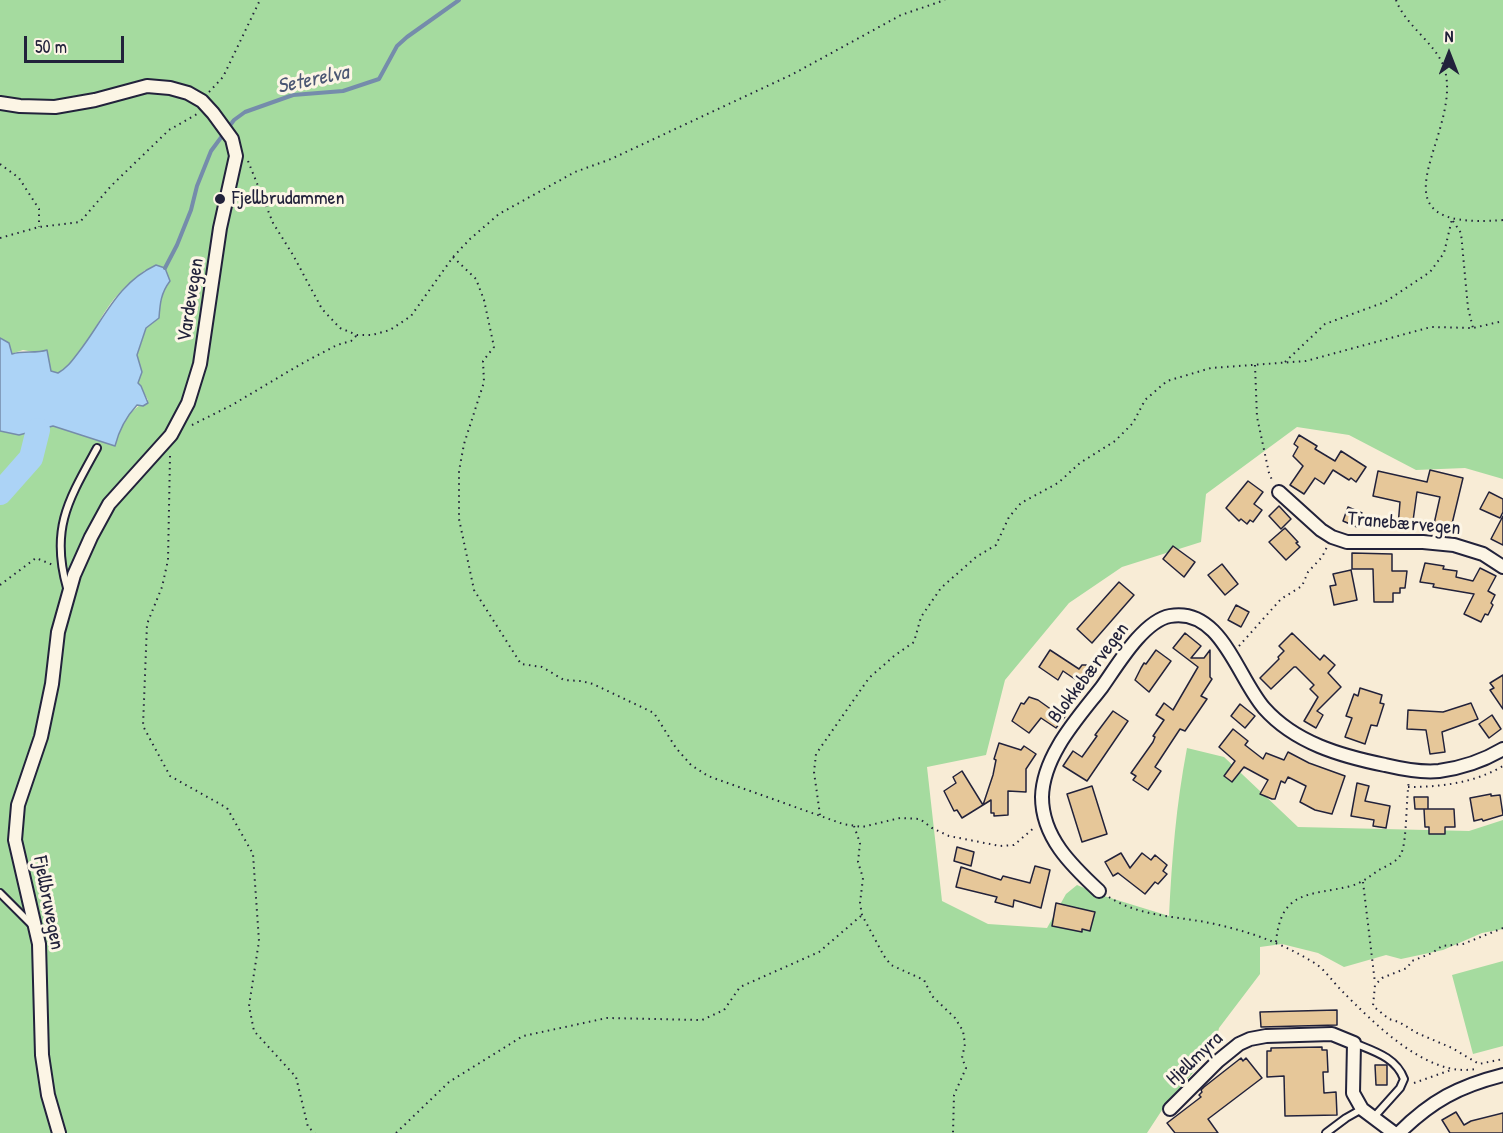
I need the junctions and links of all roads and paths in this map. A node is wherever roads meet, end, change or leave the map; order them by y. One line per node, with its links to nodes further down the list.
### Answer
1 (260, 0): 5 (path)
2 (945, 0): 12 (path)
3 (1396, 0): 8 (path)
4 (0, 103): 5 (street, Vardevegen)
5 (208, 108): 10 (path); 26 (street, Vardevegen)
6 (246, 157): 15 (path)
7 (0, 164): 10 (path)
8 (1452, 219): 9 (path); 14 (path); 16 (path)
9 (1503, 220)
10 (39, 227): 11 (path)
11 (0, 238)
12 (453, 257): 15 (path); 31 (path)
13 (1503, 321): 14 (path)
14 (1473, 328): 16 (path)
15 (357, 335): 18 (path)
16 (1284, 363): 17 (path)
17 (1255, 365): 21 (path); 31 (path)
18 (190, 425)
19 (98, 448): 24 (lane)
20 (170, 456): 52 (path)
21 (1279, 492): 22 (street, Tranebærvegen)
22 (1332, 537): 23 (street, Tranebærvegen); 27 (path)
23 (1503, 567)
24 (63, 568): 25 (path); 26 (lane)
25 (0, 585)
26 (68, 592): 28 (street, Vardevegen)
27 (1230, 654): 30 (street, Blokkebærvegen); 32 (street, Blokkebærvegen)
28 (52, 684): 39 (street, Fjellbruvegen)
29 (1503, 749): 30 (street, Blokkebærvegen)
30 (1411, 770): 34 (path)
31 (820, 815): 33 (path)
32 (1045, 819): 33 (path); 35 (street, Blokkebærvegen)
33 (854, 826): 37 (path)
34 (1363, 882): 40 (path); 41 (path)
35 (1099, 891): 40 (path)
36 (0, 893): 39 (lane)
37 (862, 915): 53 (path); 54 (path)
38 (1503, 928): 41 (path)
39 (37, 930): 51 (street, Fjellbruvegen)
40 (1276, 942): 45 (path)
41 (1375, 985): 44 (path)
42 (1354, 1043): 47 (lane, Hjellmyra); 48 (street, Hjellmyra); 49 (street)
43 (1503, 1060): 44 (path)
44 (1480, 1066): 45 (path)
45 (1453, 1069): 47 (path)
46 (1503, 1075): 57 (street)
47 (1400, 1088): 50 (lane)
48 (1170, 1109)
49 (1362, 1109): 50 (street); 55 (lane)
50 (1374, 1117): 56 (street)
51 (59, 1133)
52 (315, 1133)
53 (396, 1133)
54 (953, 1133)
55 (1326, 1133)
56 (1394, 1133)
57 (1400, 1133)

